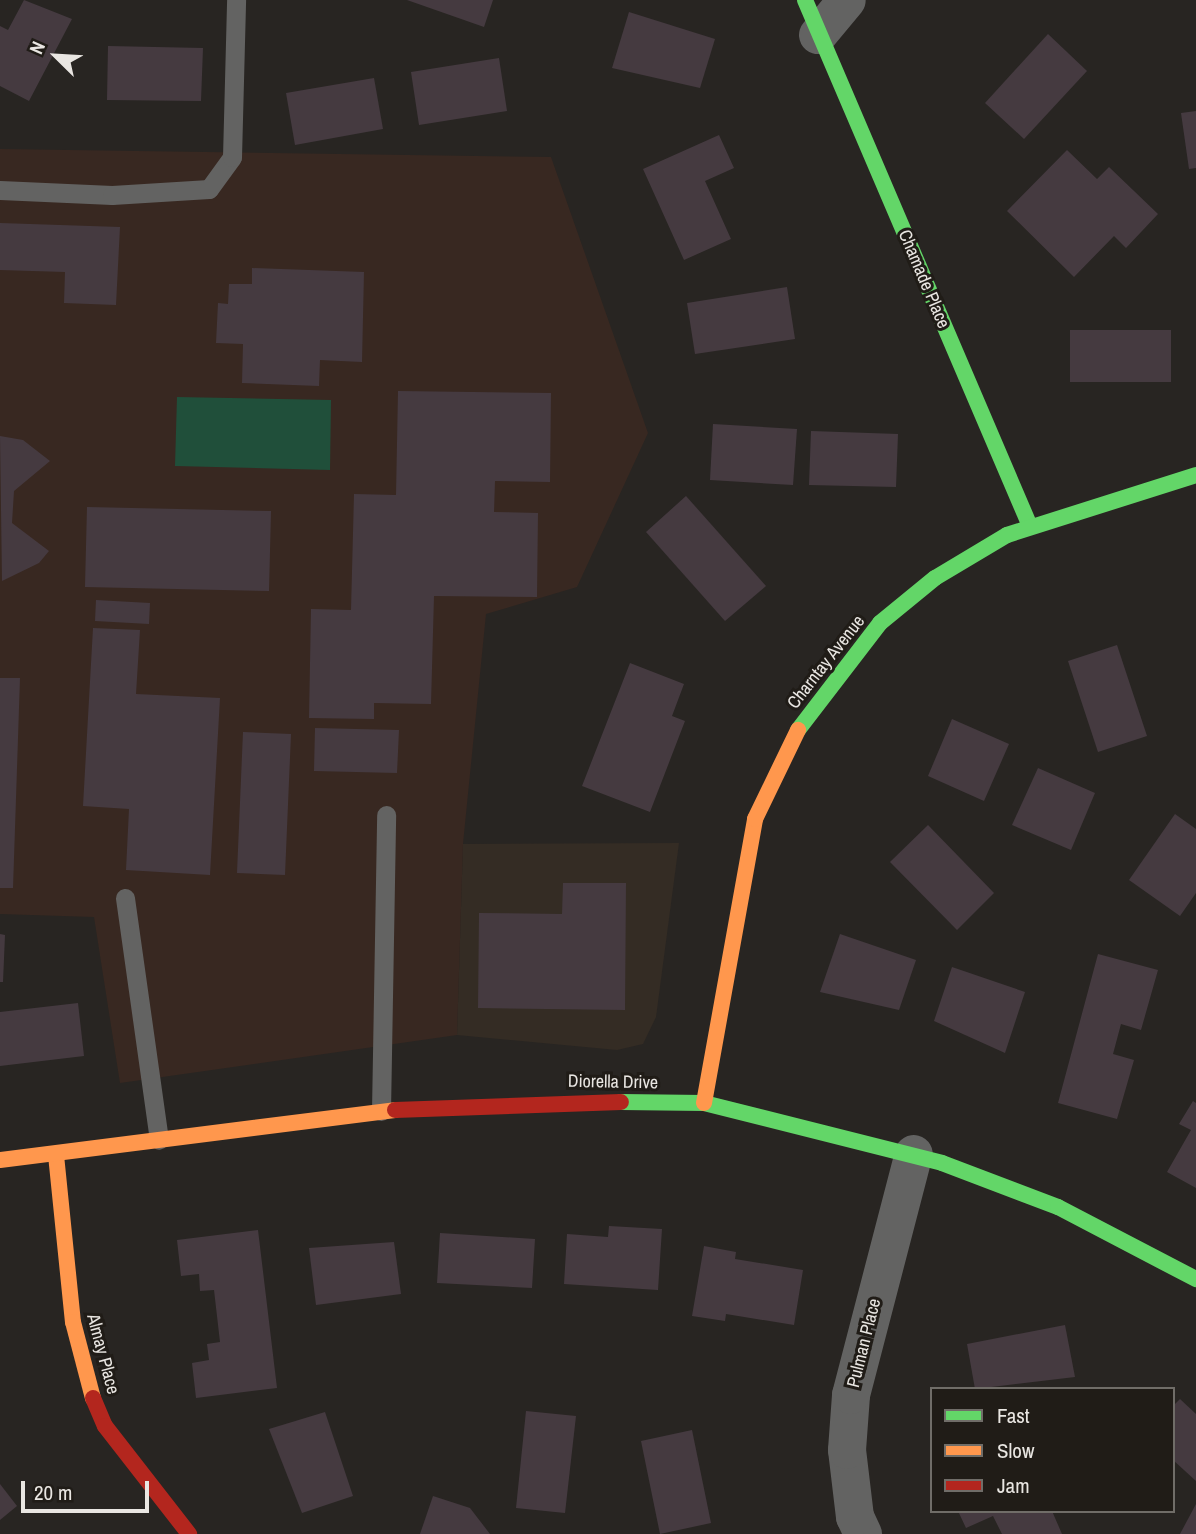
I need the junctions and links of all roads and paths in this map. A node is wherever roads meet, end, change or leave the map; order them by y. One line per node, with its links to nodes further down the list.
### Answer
1 (236, 0): 5 (lane)
2 (805, 0): 4 (street, Chamade Place)
3 (847, 0): 4 (street)
4 (818, 35): 7 (street, Chamade Place)
5 (0, 190)
6 (1196, 475): 7 (street, Charntay Avenue)
7 (1029, 524): 10 (street, Charntay Avenue)
8 (386, 815): 11 (lane)
9 (125, 898): 12 (lane)
10 (704, 1104): 11 (street, Diorella Drive); 13 (street, Diorella Drive)
11 (381, 1111): 12 (street, Diorella Drive)
12 (159, 1140): 14 (street, Diorella Drive)
13 (914, 1154): 16 (street, Diorella Drive); 18 (street, Pulman Place)
14 (56, 1155): 15 (street, Diorella Drive); 17 (street, Almay Place)
15 (0, 1160)
16 (1196, 1279)
17 (188, 1534)
18 (863, 1534)

